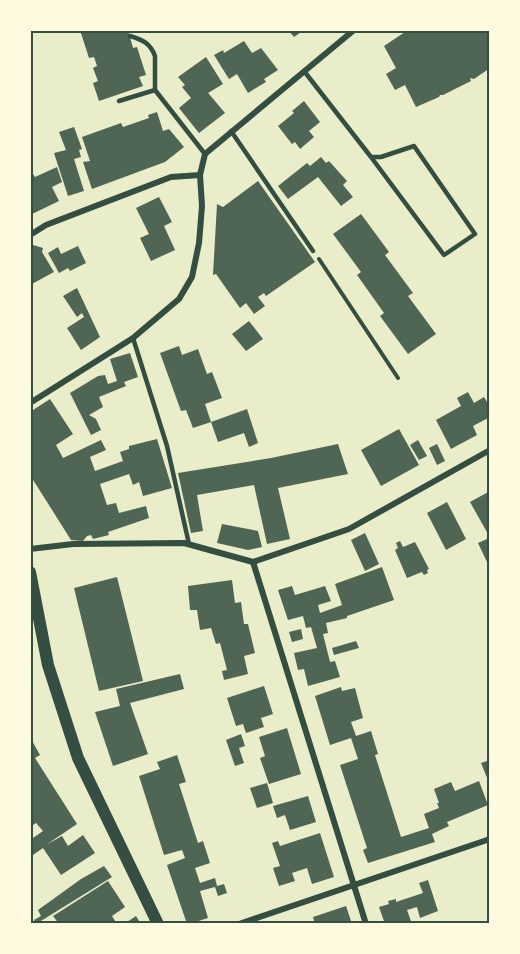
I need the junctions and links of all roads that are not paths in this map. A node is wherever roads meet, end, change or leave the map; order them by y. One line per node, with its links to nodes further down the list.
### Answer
1 (354, 30): 3 (street)
2 (130, 36): 4 (lane)
3 (304, 71): 6 (street); 8 (lane)
4 (155, 90): 5 (lane); 7 (lane)
5 (119, 101)
6 (231, 131): 7 (street); 11 (lane)
7 (205, 154): 9 (street)
8 (371, 157): 8 (lane)
9 (200, 175): 10 (street); 12 (street)
10 (30, 235)
11 (313, 251)
12 (133, 338): 13 (street); 15 (lane)
13 (30, 403)
14 (490, 450): 17 (street)
15 (189, 544): 16 (street); 17 (street)
16 (30, 549)
17 (254, 562): 20 (street)
18 (30, 572): 21 (main road)
19 (490, 839): 20 (street)
20 (355, 885): 22 (street); 23 (street)
21 (158, 924)
22 (239, 924)
23 (366, 924)

